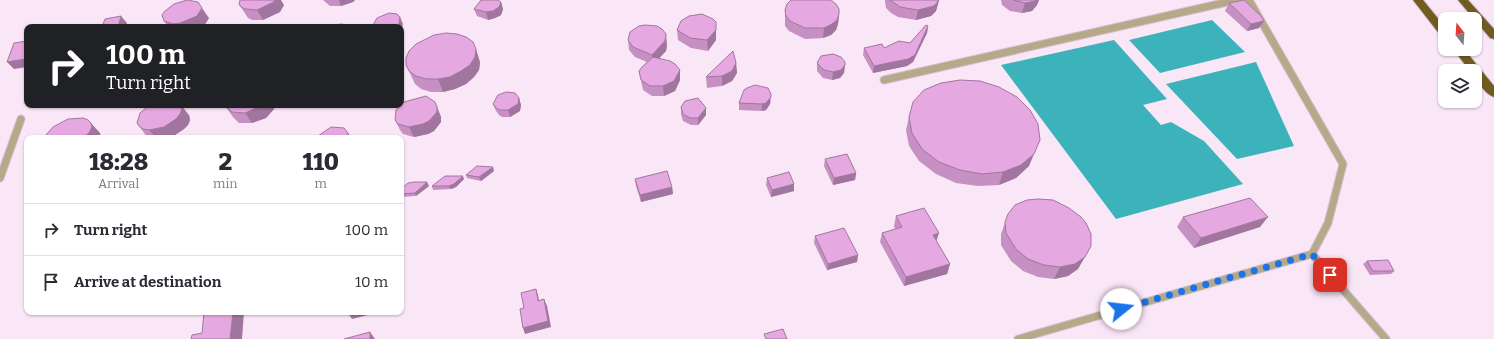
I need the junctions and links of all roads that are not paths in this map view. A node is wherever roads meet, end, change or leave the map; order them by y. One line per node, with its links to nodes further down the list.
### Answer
1 (1236, 0): 8 (lane)
2 (1249, 0): 12 (lane)
3 (1418, 0): 5 (highway)
4 (1463, 0): 6 (highway)
5 (1438, 25)
6 (1494, 36)
7 (1464, 56): 9 (highway)
8 (884, 80)
9 (1494, 93)
10 (21, 119): 11 (lane)
11 (0, 178)
12 (1312, 254): 13 (lane); 14 (lane)
13 (1018, 339)
14 (1386, 339)

